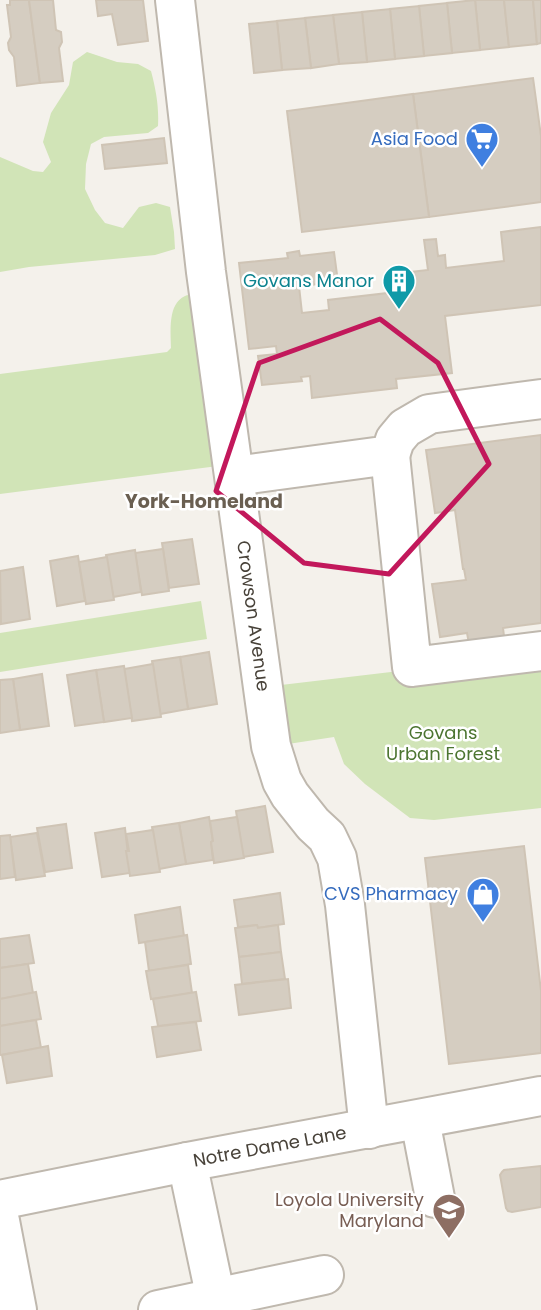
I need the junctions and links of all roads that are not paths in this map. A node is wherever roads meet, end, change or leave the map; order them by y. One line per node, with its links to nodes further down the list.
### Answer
1 (175, 0): 4 (street, Crowson Avenue)
2 (541, 399): 3 (street)
3 (390, 455): 4 (street); 5 (street)
4 (235, 475): 8 (street, Crowson Avenue)
5 (541, 651)
6 (541, 1096): 7 (street, Notre Dame Lane)
7 (419, 1119): 8 (street, Notre Dame Lane); 10 (street)
8 (369, 1129): 9 (street, Notre Dame Lane)
9 (187, 1162): 11 (street, Notre Dame Lane); 14 (street)
10 (435, 1198)
11 (0, 1199)
12 (0, 1221): 15 (street)
13 (324, 1275): 14 (street)
14 (216, 1299): 16 (street)
15 (17, 1310)
16 (158, 1310)

